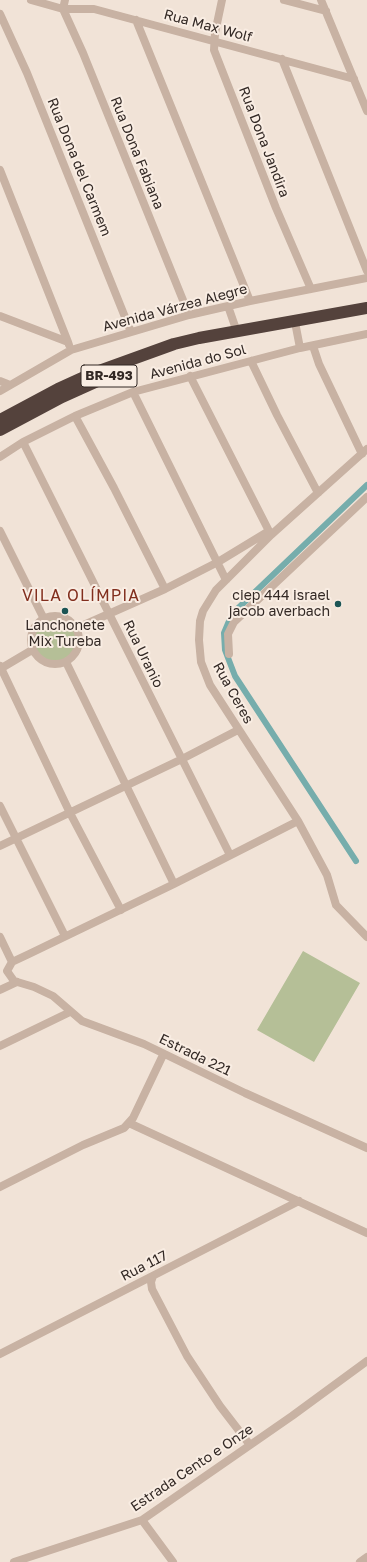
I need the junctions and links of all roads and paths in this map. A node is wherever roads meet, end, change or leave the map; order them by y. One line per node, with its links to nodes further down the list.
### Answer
1 (30, 0): 6 (street, Rua Max Wolf)
2 (65, 0): 6 (street)
3 (222, 0): 10 (street, Rua Dona Jandira)
4 (284, 0): 7 (street)
5 (321, 0): 7 (street)
6 (62, 9): 9 (street, Rua Max Wolf); 21 (street, Rua Dona Fabiana)
7 (326, 11): 12 (street)
8 (0, 14): 24 (street, Rua Dona del Carmem)
9 (136, 20): 10 (street, Rua Max Wolf); 18 (street)
10 (214, 41): 11 (street, Rua Max Wolf); 17 (street, Rua Dona Jandira)
11 (282, 59): 12 (street, Rua Max Wolf); 15 (street)
12 (354, 78): 13 (street)
13 (367, 111)
14 (0, 170): 28 (street)
15 (367, 271)
16 (367, 278): 17 (street, Avenida Várzea Alegre)
17 (311, 289): 18 (street, Avenida Várzea Alegre)
18 (250, 300): 19 (street, Avenida Várzea Alegre)
19 (228, 306): 21 (street, Avenida Várzea Alegre); 25 (street)
20 (367, 308): 23 (highway, BR-493)
21 (189, 315): 24 (street, Avenida Várzea Alegre)
22 (0, 316): 28 (street)
23 (295, 322): 25 (highway, BR-493); 30 (street)
24 (131, 332): 28 (street, Avenida Várzea Alegre)
25 (237, 332): 26 (highway, BR-493)
26 (223, 334): 38 (highway, BR-493); 39 (highway, BR-493)
27 (367, 334): 29 (street, Avenida do Sol)
28 (69, 346): 34 (street, Avenida Várzea Alegre)
29 (313, 346): 30 (street, Avenida do Sol); 41 (street)
30 (300, 348): 31 (street, Avenida do Sol)
31 (251, 361): 32 (street, Avenida do Sol); 43 (street)
32 (190, 376): 36 (street, Avenida do Sol); 46 (street)
33 (0, 381): 34 (street)
34 (10, 385): 35 (street, Avenida Várzea Alegre)
35 (0, 391)
36 (133, 392): 37 (street, Avenida do Sol); 47 (street)
37 (75, 416): 40 (street, Avenida do Sol); 49 (street)
38 (0, 420)
39 (0, 430)
40 (23, 442): 42 (street, Avenida do Sol); 50 (street, Rua Uranio)
41 (364, 451): 43 (street, Rua Ceres)
42 (0, 457)
43 (318, 493): 46 (street, Rua Ceres)
44 (367, 497): 54 (street)
45 (0, 531): 51 (street)
46 (270, 533): 47 (street); 48 (street, Rua Ceres)
47 (218, 562): 48 (street); 49 (street)
48 (226, 580): 57 (street, Rua Ceres)
49 (165, 589): 50 (street)
50 (110, 614): 52 (street); 58 (street, Rua Uranio)
51 (44, 619): 52 (street); 53 (street)
52 (77, 628): 55 (street)
53 (32, 650): 55 (street); 56 (street)
54 (229, 654)
55 (66, 662): 59 (street)
56 (0, 668): 61 (street)
57 (238, 730): 58 (street); 62 (street, Rua Ceres)
58 (182, 759): 59 (street); 65 (street, Rua Uranio)
59 (127, 785): 61 (street); 66 (street)
60 (0, 806): 63 (street)
61 (70, 813): 63 (street); 67 (street)
62 (298, 821): 65 (street); 70 (street, Rua Ceres)
63 (16, 838): 64 (street); 68 (street)
64 (0, 846)
65 (230, 855): 66 (street)
66 (174, 884): 67 (street)
67 (121, 910): 68 (street)
68 (65, 936): 71 (street)
69 (0, 937): 71 (street)
70 (367, 937)
71 (12, 962): 72 (street)
72 (3, 970): 73 (street)
73 (17, 982): 74 (street); 75 (street, Estrada 221)
74 (0, 990)
75 (70, 1012): 76 (street); 77 (street, Estrada 221)
76 (0, 1046)
77 (163, 1055): 78 (street); 79 (street, Estrada 221)
78 (130, 1123): 80 (street); 81 (street)
79 (367, 1148)
80 (0, 1187)
81 (299, 1201): 82 (street); 83 (street, Rua 117)
82 (367, 1233)
83 (153, 1276): 84 (street, Rua 117); 86 (street)
84 (0, 1354)
85 (367, 1361): 86 (street, Estrada Cento e Onze)
86 (250, 1445): 87 (street, Estrada Cento e Onze)
87 (142, 1520): 89 (street, Estrada Cento e Onze); 90 (street)
88 (367, 1557): 91 (street)
89 (14, 1562)
90 (173, 1562)
91 (360, 1562)

